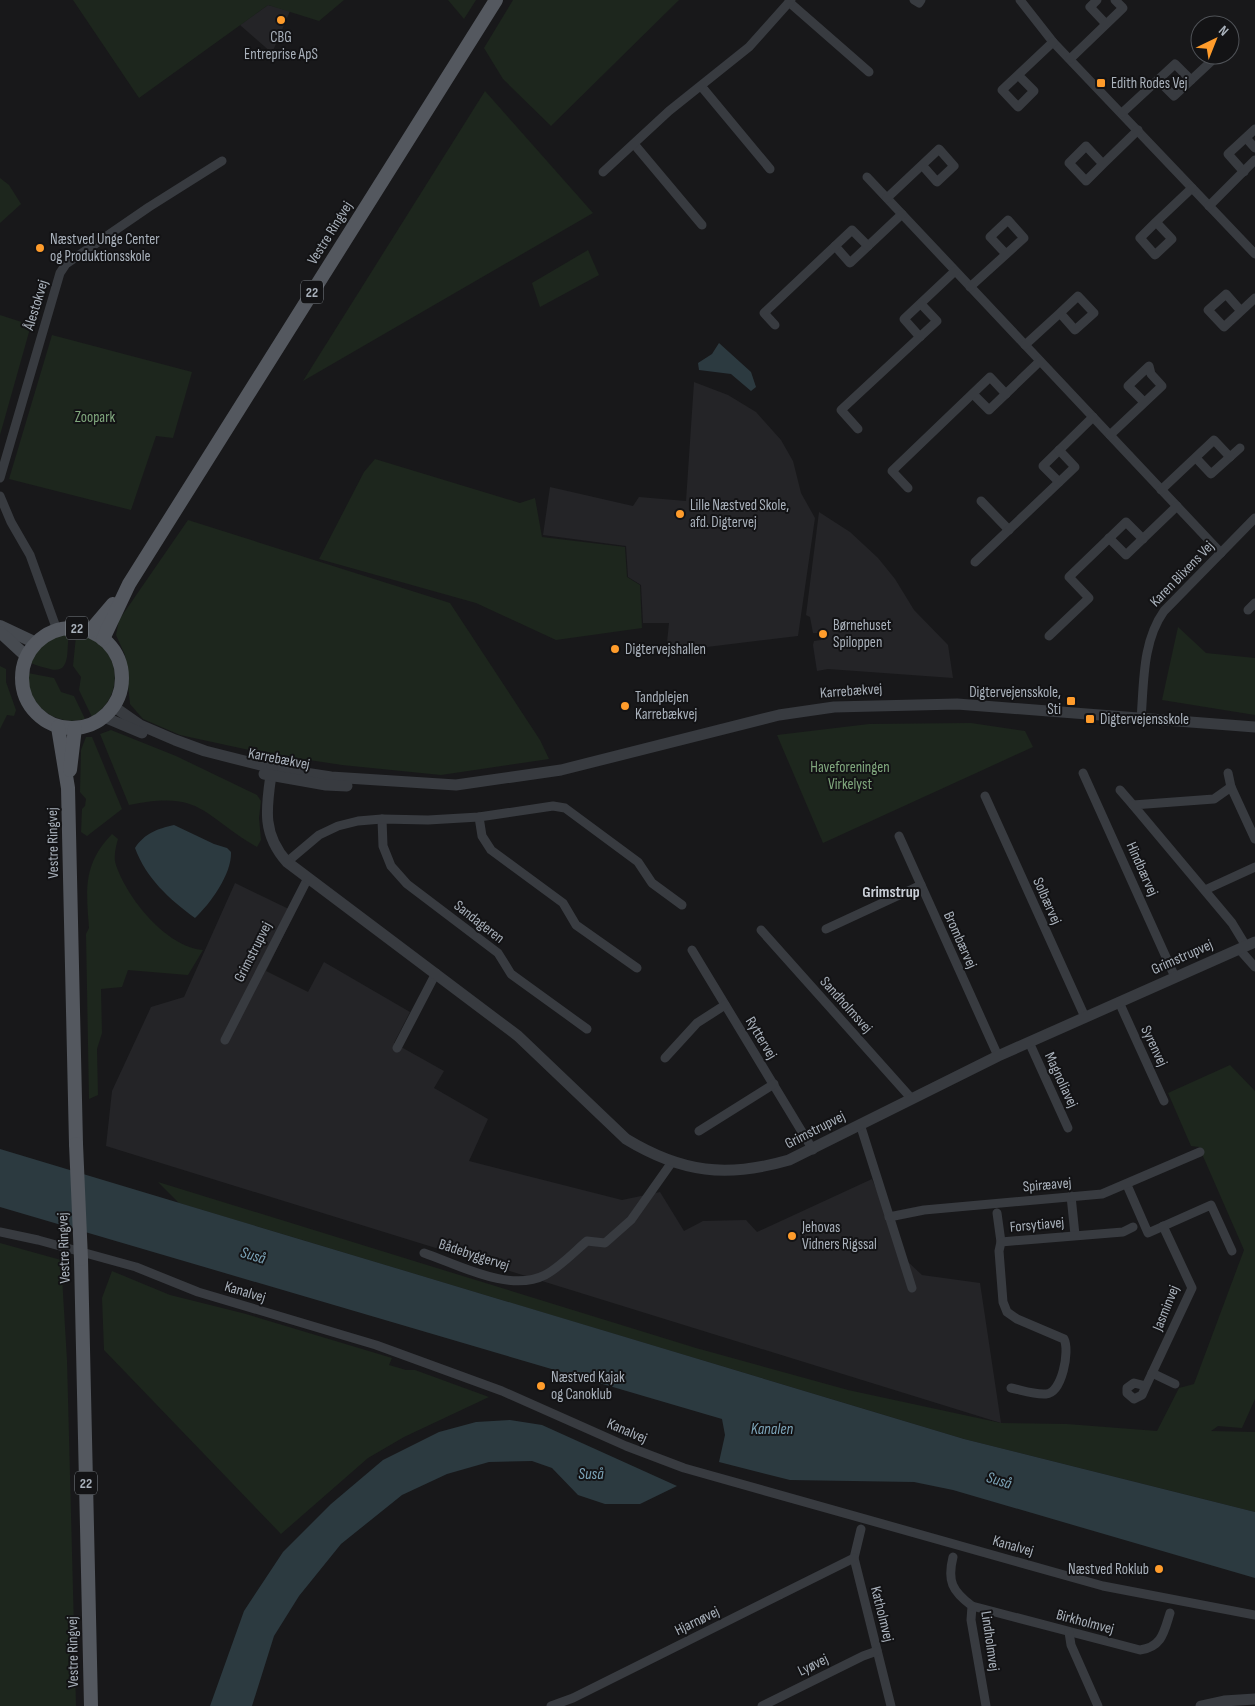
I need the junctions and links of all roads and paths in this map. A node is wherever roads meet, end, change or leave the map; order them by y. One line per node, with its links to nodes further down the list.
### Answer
1 (496, 0): 74 (main road, Vestre Ringvej / 22)
2 (914, 0): 3 (street)
3 (921, 0)
4 (1020, 0): 9 (street)
5 (1097, 0): 8 (street)
6 (1115, 0): 8 (street)
7 (790, 1): 12 (street); 16 (street)
8 (1106, 24): 10 (street)
9 (1052, 42): 10 (street); 13 (street)
10 (1070, 58): 17 (street)
11 (1207, 65): 15 (street)
12 (869, 72)
13 (1018, 75)
14 (1158, 80): 15 (street); 15 (street); 17 (street)
15 (1191, 80)
16 (701, 86): 21 (street); 27 (street)
17 (1122, 113): 19 (street)
18 (1255, 129): 20 (street)
19 (1138, 130): 25 (street); 31 (street)
20 (1246, 138): 22 (street); 29 (street)
21 (634, 144): 28 (street); 36 (street)
22 (1255, 148)
23 (1255, 160): 29 (street)
24 (222, 161): 61 (street, Ålestokvej)
25 (1103, 164)
26 (922, 165): 32 (street)
27 (770, 169)
28 (603, 172)
29 (1244, 172): 33 (street)
30 (867, 177): 32 (street)
31 (1192, 188): 33 (street); 35 (street)
32 (887, 198): 34 (street)
33 (1209, 206): 40 (street)
34 (902, 214): 38 (street); 41 (street)
35 (1156, 222)
36 (702, 225)
37 (835, 246): 38 (street); 38 (street); 47 (street)
38 (868, 246)
39 (1006, 254): 42 (street)
40 (1255, 254)
41 (956, 271): 42 (street); 44 (street)
42 (970, 287): 49 (street)
43 (1255, 298): 45 (street)
44 (921, 304): 48 (street); 48 (street)
45 (1241, 311)
46 (1060, 313): 49 (street)
47 (775, 325)
48 (920, 337): 55 (street)
49 (1026, 345): 50 (street)
50 (1040, 361): 52 (street); 54 (street)
51 (973, 394): 52 (street); 52 (street); 63 (street)
52 (1006, 394)
53 (1144, 402): 56 (street)
54 (1093, 417): 56 (street); 58 (street)
55 (858, 429)
56 (1110, 435): 64 (street)
57 (1240, 448): 59 (street)
58 (1059, 450): 62 (street); 62 (street)
59 (1230, 457): 60 (street); 60 (street)
60 (1196, 458): 64 (street)
61 (0, 478)
62 (1059, 482): 69 (street)
63 (908, 488)
64 (1162, 490): 67 (street)
65 (0, 496): 78 (street)
66 (981, 502): 69 (street)
67 (1177, 506): 71 (street); 72 (street)
68 (1255, 518): 72 (street, Karen Blixens Vej)
69 (1009, 530): 73 (street)
70 (1109, 538): 71 (street); 71 (street); 81 (street)
71 (1143, 539)
72 (1221, 553): 86 (street, Karen Blixens Vej)
73 (975, 562)
74 (129, 584): 79 (main road, Vestre Ringvej / 22); 82 (main road, Vestre Ringvej / 22)
75 (1255, 603): 76 (street)
76 (1248, 610)
77 (0, 626): 83 (main road)
78 (57, 630): 79 (main road, 22); 83 (main road, 22)
79 (90, 631): 82 (main road, 22)
80 (0, 632): 84 (main road)
81 (1050, 636)
82 (104, 639): 85 (main road, 22)
83 (36, 643): 84 (main road, 22)
84 (26, 656): 87 (main road, 22)
85 (108, 712): 89 (main road, 22); 90 (street, Karrebækvej)
86 (1141, 719): 88 (street, Karrebækvej); 93 (street, Karrebækvej)
87 (58, 727): 89 (main road, 22); 95 (main road, Vestre Ringvej / 22)
88 (1255, 727)
89 (75, 728): 95 (main road, Vestre Ringvej / 22)
90 (271, 772): 93 (street, Karrebækvej); 93 (street, Karrebækvej); 103 (street, Grimstrupvej)
91 (1083, 773): 116 (street, Hindbærvej)
92 (1228, 773): 94 (street)
93 (456, 785)
94 (1231, 787): 98 (street); 102 (street)
95 (68, 788): 161 (main road, Vestre Ringvej / 22, bridge)
96 (1120, 790): 98 (street)
97 (985, 796): 119 (street, Solbærvej)
98 (1133, 806): 107 (street)
99 (479, 817): 100 (street); 108 (street); 113 (street)
100 (382, 819): 103 (street); 120 (street, Sandageren)
101 (899, 836): 106 (street, Brombærvej)
102 (1255, 840)
103 (287, 862): 105 (street, Grimstrupvej)
104 (1255, 867): 107 (street)
105 (308, 878): 115 (street, Grimstrupvej); 121 (street, Grimstrupvej)
106 (920, 885): 109 (street); 124 (street, Brombærvej)
107 (1205, 890): 111 (street)
108 (682, 905)
109 (826, 929)
110 (761, 930): 127 (street, Sandholmsvej)
111 (1247, 945): 114 (street); 116 (street, Grimstrupvej)
112 (692, 950): 118 (street, Ryttervej)
113 (637, 968)
114 (1255, 968)
115 (436, 973): 123 (street); 134 (street, Grimstrupvej)
116 (1175, 977): 117 (street, Grimstrupvej)
117 (1119, 1002): 119 (street, Grimstrupvej); 128 (street, Syrenvej)
118 (726, 1005): 125 (street); 126 (street, Ryttervej)
119 (1085, 1017): 122 (street, Grimstrupvej)
120 (587, 1030)
121 (225, 1040)
122 (1029, 1042): 124 (street, Grimstrupvej); 130 (street, Magnoliavej)
123 (397, 1048)
124 (998, 1056): 127 (street, Grimstrupvej)
125 (665, 1058)
126 (774, 1084): 131 (street); 132 (street, Ryttervej)
127 (911, 1098): 129 (street, Grimstrupvej)
128 (1164, 1102)
129 (860, 1124): 132 (street, Grimstrupvej); 138 (street)
130 (1068, 1128)
131 (699, 1131)
132 (813, 1150): 134 (street, Grimstrupvej)
133 (1200, 1152): 135 (street, Spiræavej)
134 (672, 1162): 145 (street, Bådebyggervej)
135 (1127, 1185): 136 (street, Spiræavej); 139 (street)
136 (1071, 1196): 138 (street, Spiræavej); 142 (street, Forsytiavej)
137 (997, 1214): 143 (street, Forsytiavej)
138 (889, 1216): 146 (street)
139 (1163, 1226): 144 (street); 147 (street, Jasminvej)
140 (1133, 1227): 142 (street, Forsytiavej)
141 (0, 1232): 156 (street, Kanalvej)
142 (1075, 1235): 143 (street, Forsytiavej)
143 (1001, 1242): 150 (street, Forsytiavej)
144 (1232, 1251)
145 (424, 1253)
146 (912, 1288)
147 (1152, 1373): 148 (street); 149 (street, Jasminvej)
148 (1175, 1384)
149 (1146, 1386)
150 (1011, 1388)
151 (861, 1529): 153 (street, Katholmvej)
152 (953, 1557): 154 (street, Lindholmvej)
153 (854, 1558): 158 (street, Katholmvej); 160 (street, Hjarnøvej)
154 (972, 1606): 157 (street, Birkholmvej); 165 (street, Lindholmvej)
155 (1170, 1613): 157 (street, Birkholmvej)
156 (1255, 1615)
157 (1069, 1632): 166 (street)
158 (877, 1651): 163 (street, Lyøvej); 164 (street, Katholmvej)
159 (1255, 1699): 167 (street)
160 (574, 1702): 162 (street, Hjarnøvej)
161 (91, 1706)
162 (551, 1706)
163 (762, 1706)
164 (891, 1706)
165 (986, 1706)
166 (1098, 1706)
167 (1201, 1706)

